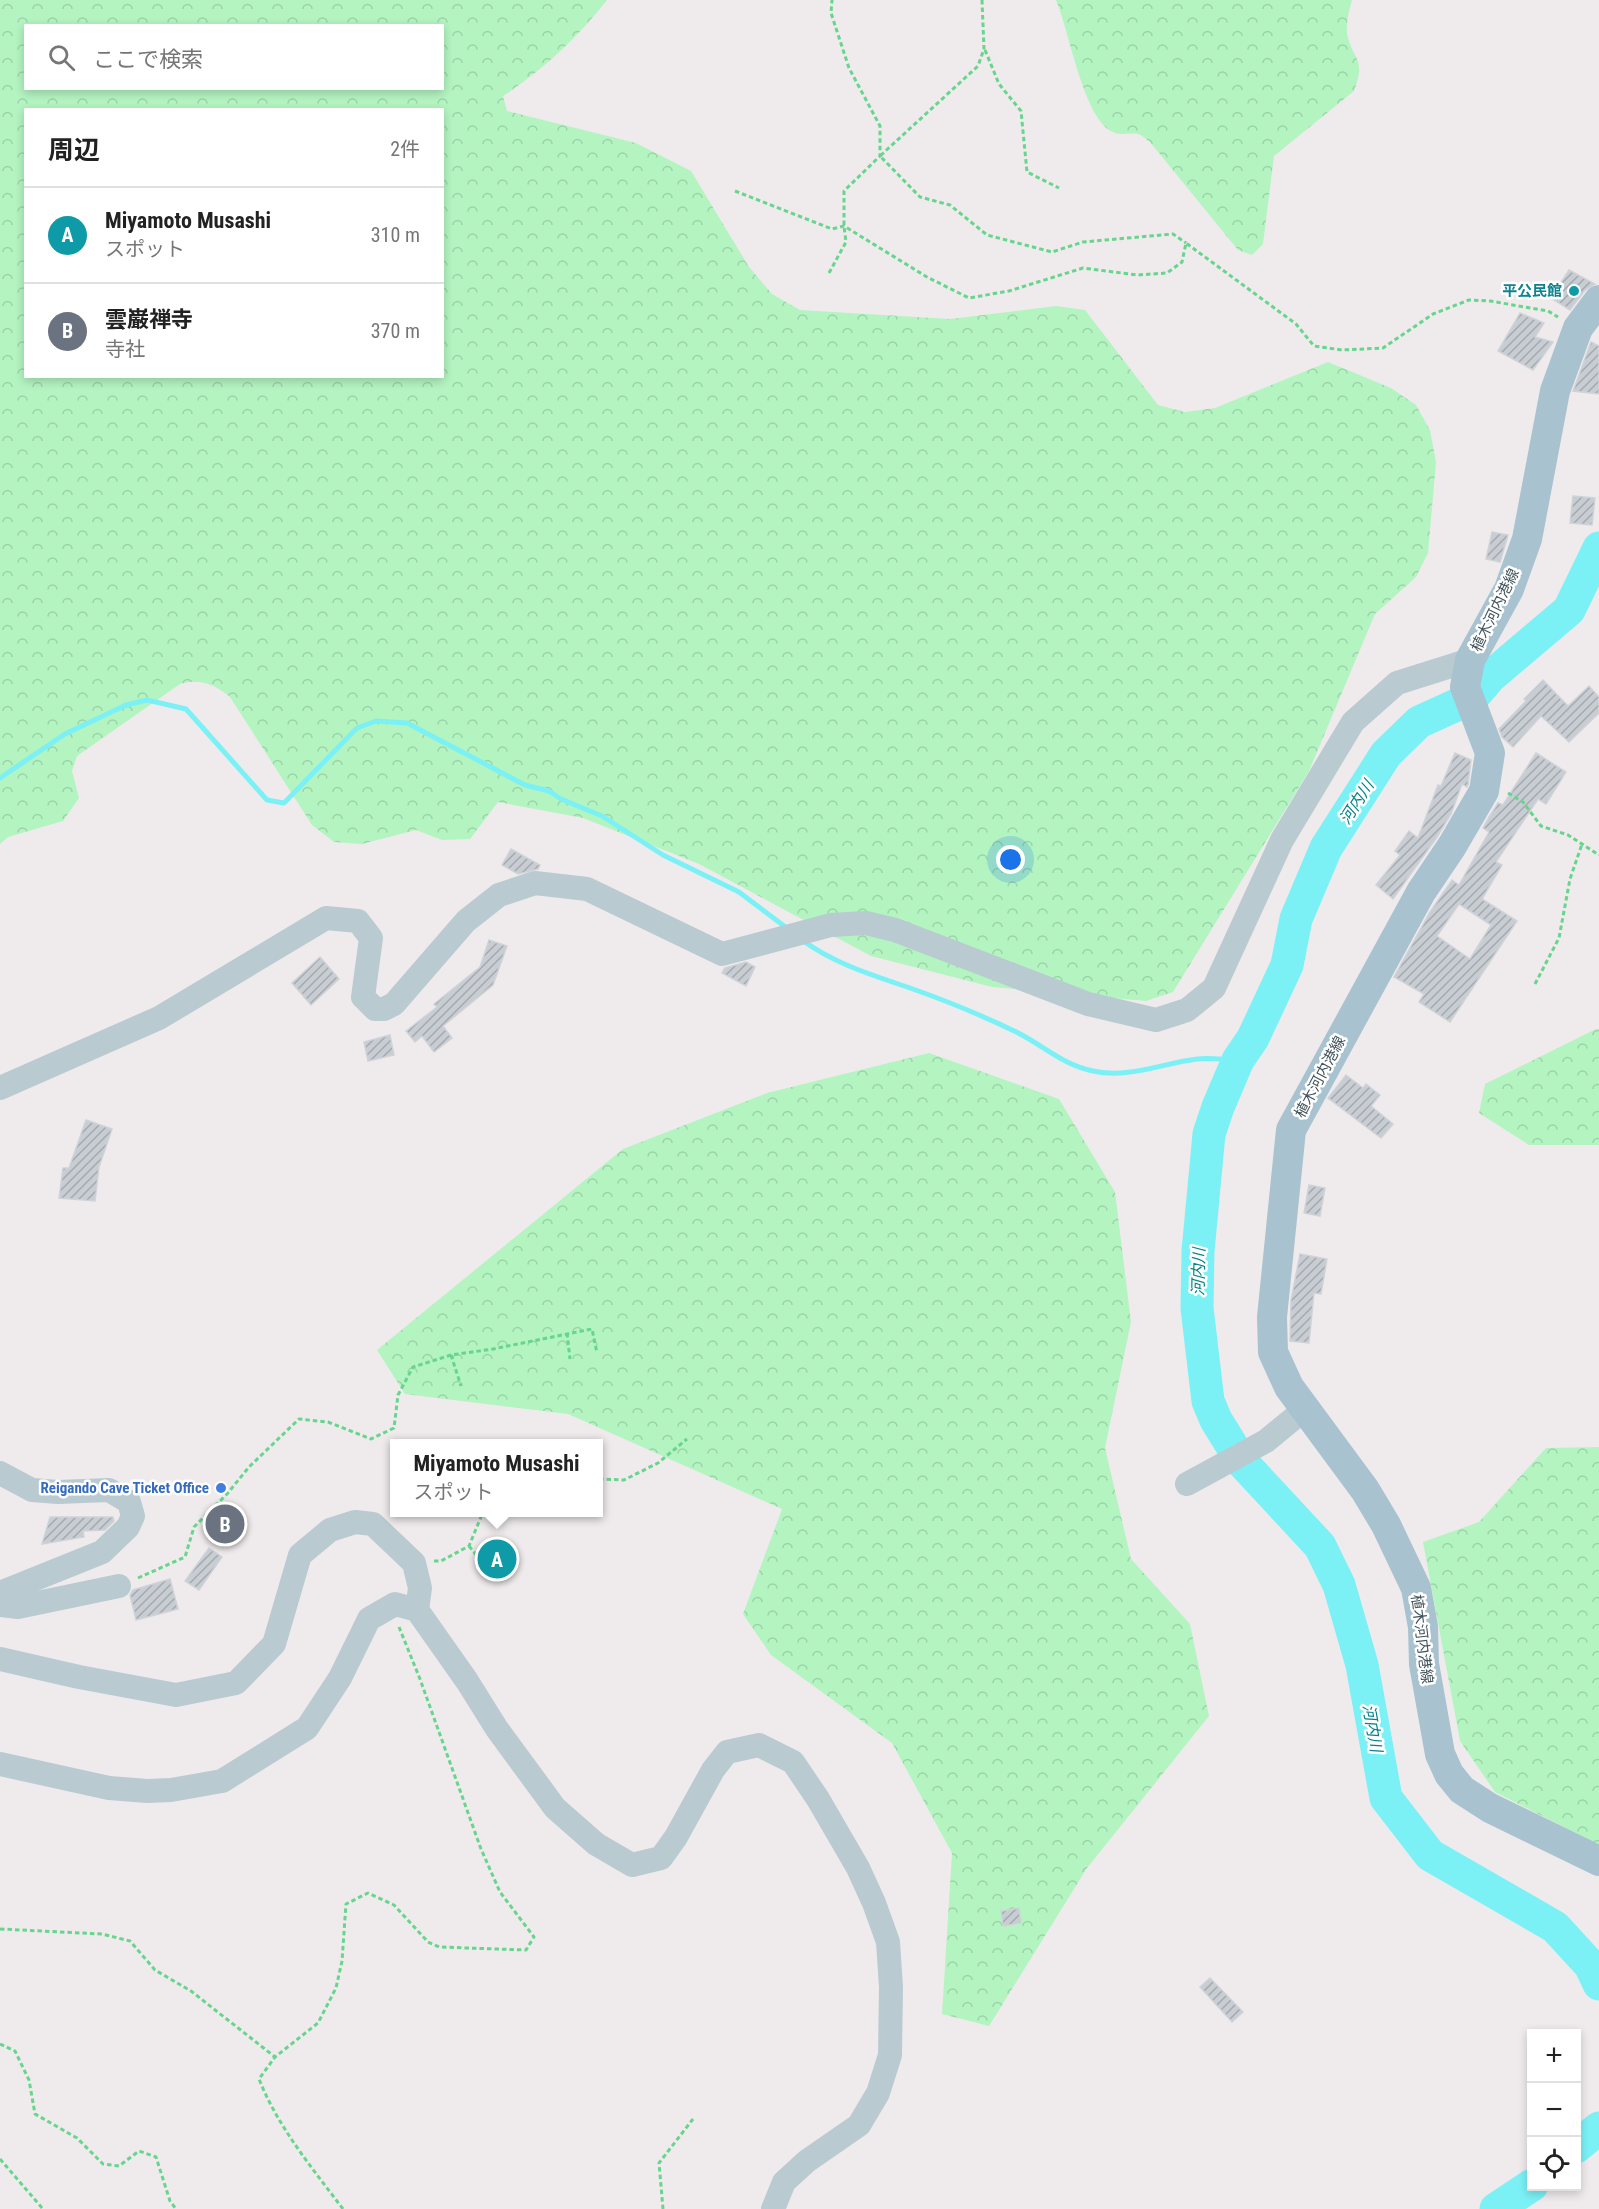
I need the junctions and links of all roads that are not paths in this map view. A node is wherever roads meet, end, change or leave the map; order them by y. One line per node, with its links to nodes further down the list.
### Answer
1 (1599, 300): 2 (main road, 植木河内港線)
2 (1468, 674): 3 (street); 4 (main road, 植木河内港線)
3 (0, 1088)
4 (1305, 1409): 6 (street); 13 (main road, 植木河内港線)
5 (0, 1473): 8 (street)
6 (1186, 1484)
7 (119, 1586): 9 (street)
8 (0, 1593)
9 (0, 1605)
10 (406, 1607): 11 (street); 12 (street); 14 (street)
11 (0, 1659)
12 (0, 1764)
13 (1599, 1861)
14 (773, 2209)

